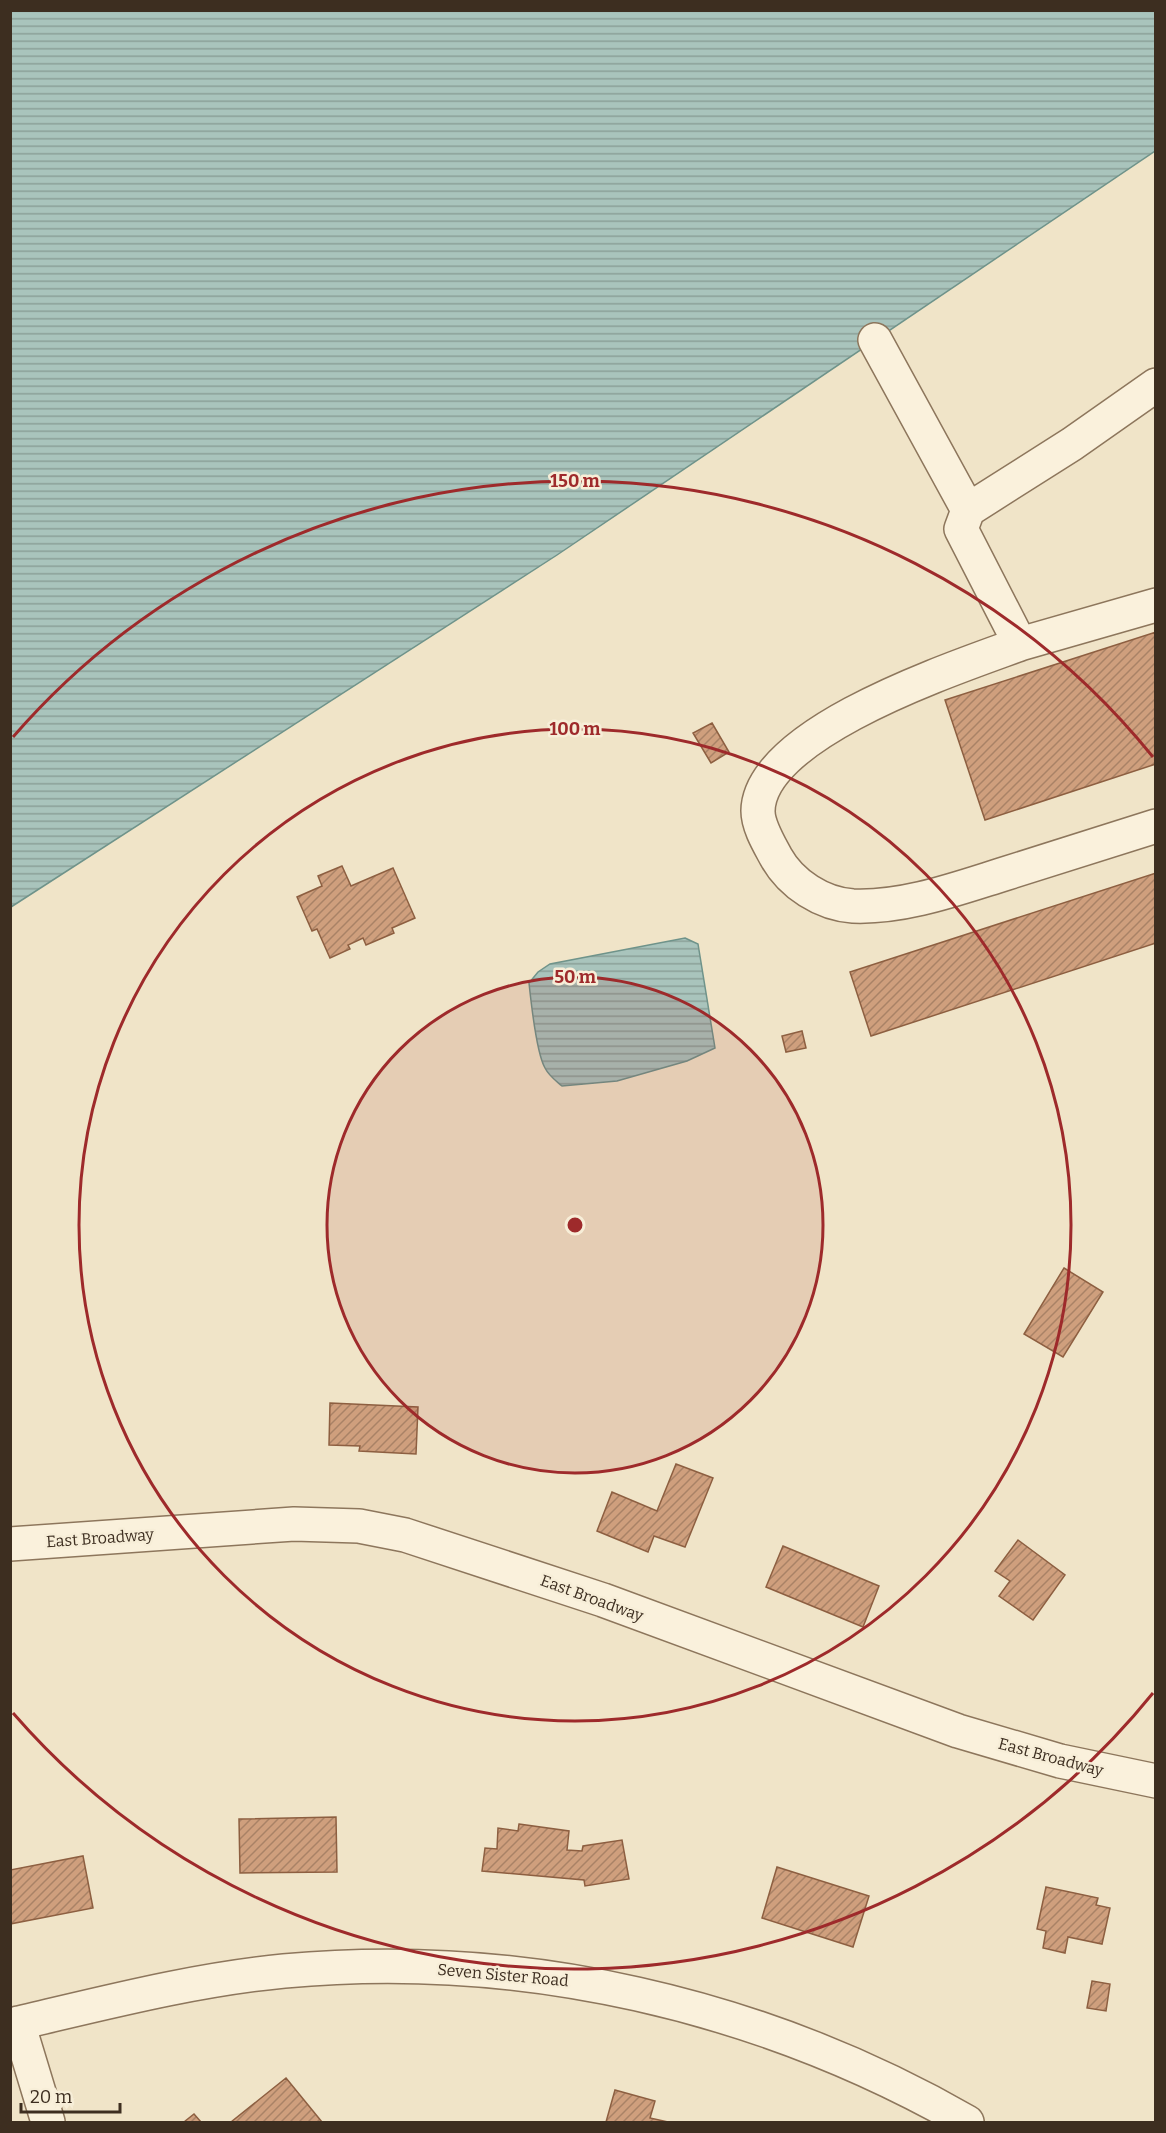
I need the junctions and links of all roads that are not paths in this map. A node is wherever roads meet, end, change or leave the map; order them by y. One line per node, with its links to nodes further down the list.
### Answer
1 (875, 340): 3 (street)
2 (1155, 385): 3 (street)
3 (968, 510): 5 (street)
4 (1155, 605): 5 (street)
5 (1020, 644): 6 (street)
6 (1155, 826)
7 (10, 1544): 8 (street, East Broadway)
8 (1155, 1780)
9 (14, 2024): 10 (street, Seven Sister Road); 11 (street, Seven Sister Road)
10 (48, 2122)
11 (967, 2122)

